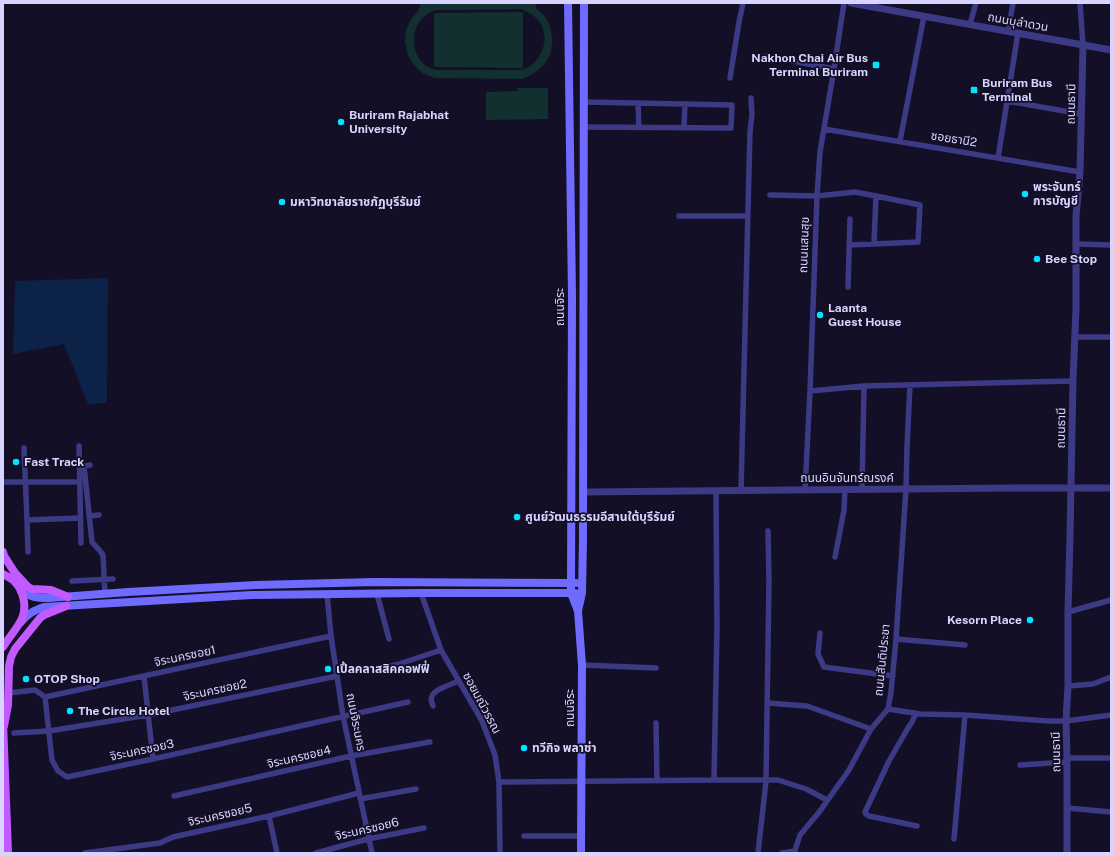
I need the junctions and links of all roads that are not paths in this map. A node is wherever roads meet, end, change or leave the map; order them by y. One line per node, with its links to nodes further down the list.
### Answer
1 (568, 3): 41 (main road, ถนนจิระ)
2 (584, 3): 20 (main road, ถนนจิระ)
3 (743, 3): 17 (street)
4 (844, 3): 16 (street, ถนนแสนสุข)
5 (851, 3): 9 (street, ถนนบุลำดวน)
6 (976, 3): 10 (street)
7 (1013, 3): 11 (street)
8 (1080, 3): 13 (street, ถนนธานี)
9 (924, 16): 10 (street, ถนนบุลำดวน); 28 (street)
10 (970, 24): 11 (street, ถนนบุลำดวน)
11 (1008, 32): 12 (street, ถนนบุลำดวน)
12 (1018, 33): 13 (street, ถนนบุลำดวน); 19 (street)
13 (1083, 45): 14 (street, ถนนบุลำดวน); 23 (street, ถนนธานี)
14 (1111, 50)
15 (767, 56): 16 (street)
16 (834, 69): 27 (street, ถนนแสนสุข)
17 (730, 78)
18 (751, 98): 35 (street)
19 (1007, 101): 23 (street); 29 (street)
20 (584, 102): 21 (street); 24 (main road, ถนนจิระ)
21 (638, 103): 22 (street); 25 (street)
22 (685, 104): 26 (street); 26 (street)
23 (1081, 114): 30 (street, ถนนธานี)
24 (584, 127): 25 (street); 42 (main road, ถนนจิระ)
25 (639, 128): 26 (street)
26 (684, 128)
27 (824, 129): 28 (street, ซอยธานี2); 32 (street, ถนนแสนสุข)
28 (900, 141): 29 (street, ซอยธานี2)
29 (998, 158): 30 (street, ซอยธานี2)
30 (1080, 172): 38 (street, ถนนธานี)
31 (770, 195): 32 (street)
32 (817, 196): 33 (street); 51 (street, ถนนแสนสุข)
33 (876, 196): 37 (street); 37 (street)
34 (679, 216): 35 (street)
35 (748, 216): 64 (street)
36 (850, 219): 39 (street)
37 (874, 243): 39 (street)
38 (1076, 244): 40 (street); 46 (street, ถนนธานี)
39 (849, 245): 43 (street)
40 (1111, 245)
41 (572, 283): 42 (main road); 45 (main road, ถนนจิระ)
42 (584, 283): 44 (main road, ถนนจิระ)
43 (848, 287)
44 (584, 296): 45 (main road); 66 (main road, ถนนจิระ)
45 (572, 297): 80 (main road, ถนนจิระ)
46 (1075, 336): 47 (street); 48 (street, ถนนธานี)
47 (1111, 337)
48 (1073, 381): 49 (street); 58 (street, ถนนธานี)
49 (910, 385): 50 (street); 62 (street, ถนนสันติประชา)
50 (864, 386): 51 (street); 61 (street)
51 (810, 391): 65 (street, ถนนแสนสุข)
52 (79, 446): 57 (street)
53 (24, 448): 56 (street)
54 (90, 465): 68 (street)
55 (3, 482): 56 (street)
56 (26, 482): 57 (street); 70 (street)
57 (79, 482): 69 (street)
58 (1071, 488): 59 (street, ถนนอินจันทร์ณรงค์); 62 (street, ถนนอินจันทร์ณรงค์); 93 (street, ถนนธานี)
59 (1111, 488)
60 (845, 489): 61 (street, ถนนอินจันทร์ณรงค์); 65 (street, ถนนอินจันทร์ณรงค์); 75 (street)
61 (862, 489): 62 (street, ถนนอินจันทร์ณรงค์)
62 (906, 489): 100 (street, ถนนสันติประชา)
63 (716, 490): 64 (street, ถนนอินจันทร์ณรงค์); 66 (street, ถนนอินจันทร์ณรงค์); 137 (street)
64 (741, 490): 65 (street, ถนนอินจันทร์ณรงค์)
65 (805, 490)
66 (584, 492): 81 (main road, ถนนจิระ)
67 (99, 515): 68 (street)
68 (89, 516): 78 (street)
69 (80, 518): 70 (street); 72 (street)
70 (27, 520): 74 (street)
71 (768, 531): 116 (street)
72 (81, 543)
73 (3, 552): 89 (main road)
74 (28, 552)
75 (835, 557)
76 (3, 574): 82 (main road)
77 (113, 579): 78 (street)
78 (104, 580): 79 (street); 86 (street)
79 (72, 581)
80 (571, 582): 81 (main road); 84 (main road, ถนนจิระ); 86 (main road)
81 (582, 583): 85 (main road, ถนนจิระ)
82 (21, 591): 89 (main road); 94 (main road)
83 (421, 593): 84 (main road); 88 (main road); 103 (street, ซอยมณีวรรณ)
84 (572, 593): 85 (main road); 92 (main road, ถนนจิระ)
85 (582, 593): 92 (main road, ถนนจิระ)
86 (105, 594): 89 (main road)
87 (327, 594): 88 (main road); 91 (main road); 97 (street, ถนนจิระนคร)
88 (377, 594): 99 (street)
89 (68, 597)
90 (1111, 600): 93 (street)
91 (66, 606): 94 (main road); 113 (main road)
92 (578, 611): 104 (main road, ถนนจิระ)
93 (1068, 612): 112 (street, ถนนธานี)
94 (20, 624): 95 (main road)
95 (14, 631): 98 (main road); 102 (main road)
96 (820, 633): 109 (street)
97 (330, 636): 107 (street, จิระนครซอย1); 108 (street, ถนนจิระนคร)
98 (3, 638)
99 (389, 638)
100 (896, 639): 101 (street); 109 (street, ถนนสันติประชา)
101 (965, 645)
102 (3, 647)
103 (441, 650): 105 (street); 111 (street, ซอยมณีวรรณ)
104 (582, 665): 106 (street); 138 (main road, ถนนจิระ)
105 (378, 668)
106 (656, 668)
107 (144, 676): 114 (street, จิระนครซอย1); 121 (street)
108 (337, 676): 121 (street, จิระนครซอย2); 124 (street, ถนนจิระนคร)
109 (893, 676): 118 (street, ถนนสันติประชา)
110 (1111, 677): 112 (street)
111 (459, 681): 117 (street); 141 (street, ซอยมณีวรรณ)
112 (1068, 686): 125 (street, ถนนธานี)
113 (8, 694): 114 (street); 127 (main road)
114 (45, 697): 129 (street, จิระนครซอย3)
115 (408, 702): 124 (street, จิระนครซอย3)
116 (767, 703): 128 (street); 140 (street)
117 (433, 706)
118 (888, 709): 120 (street); 128 (street, ถนนสันติประชา)
119 (3, 712): 127 (main road)
120 (916, 713): 122 (street); 149 (street)
121 (148, 715): 129 (street, จิระนครซอย2); 134 (street)
122 (965, 715): 125 (street); 154 (street)
123 (1111, 715): 125 (street)
124 (343, 716): 132 (street, ถนนจิระนคร); 134 (street, จิระนครซอย3)
125 (1066, 721): 135 (street, ถนนธานี)
126 (656, 723): 139 (street)
127 (4, 726): 156 (main road)
128 (871, 729): 145 (street, ถนนสันติประชา)
129 (49, 731): 130 (street, จิระนครซอย2); 134 (street, จิระนครซอย3)
130 (14, 732)
131 (430, 742): 132 (street, จิระนครซอย4)
132 (351, 756): 143 (street, จิระนครซอย4); 144 (street, ถนนจิระนคร)
133 (1111, 758): 135 (street)
134 (153, 759)
135 (1067, 760): 136 (street); 146 (street, ถนนธานี)
136 (1020, 765)
137 (714, 780): 139 (street); 140 (street)
138 (582, 781): 139 (street); 141 (street); 152 (main road, ถนนจิระ)
139 (657, 781)
140 (766, 781): 145 (street); 163 (street)
141 (499, 782): 161 (street, ซอยมณีวรรณ)
142 (416, 789): 144 (street, จิระนครซอย5)
143 (174, 796)
144 (360, 796): 148 (street, จิระนครซอย5); 153 (street, ถนนจิระนคร)
145 (827, 800): 155 (street, ถนนสันติประชา)
146 (1067, 808): 147 (street); 165 (street, ถนนธานี)
147 (1111, 812)
148 (269, 816): 157 (street, จิระนครซอย5); 158 (street)
149 (917, 826)
150 (424, 828): 153 (street, จิระนครซอย6)
151 (524, 836): 152 (street)
152 (582, 836): 162 (main road, ถนนจิระ)
153 (368, 839): 159 (street, จิระนครซอย6); 160 (street, ถนนจิระนคร)
154 (954, 839)
155 (794, 852): 164 (street)
156 (8, 853)
157 (85, 853)
158 (277, 853)
159 (316, 853)
160 (372, 853)
161 (500, 853)
162 (581, 853)
163 (758, 853)
164 (782, 853)
165 (1067, 853)

